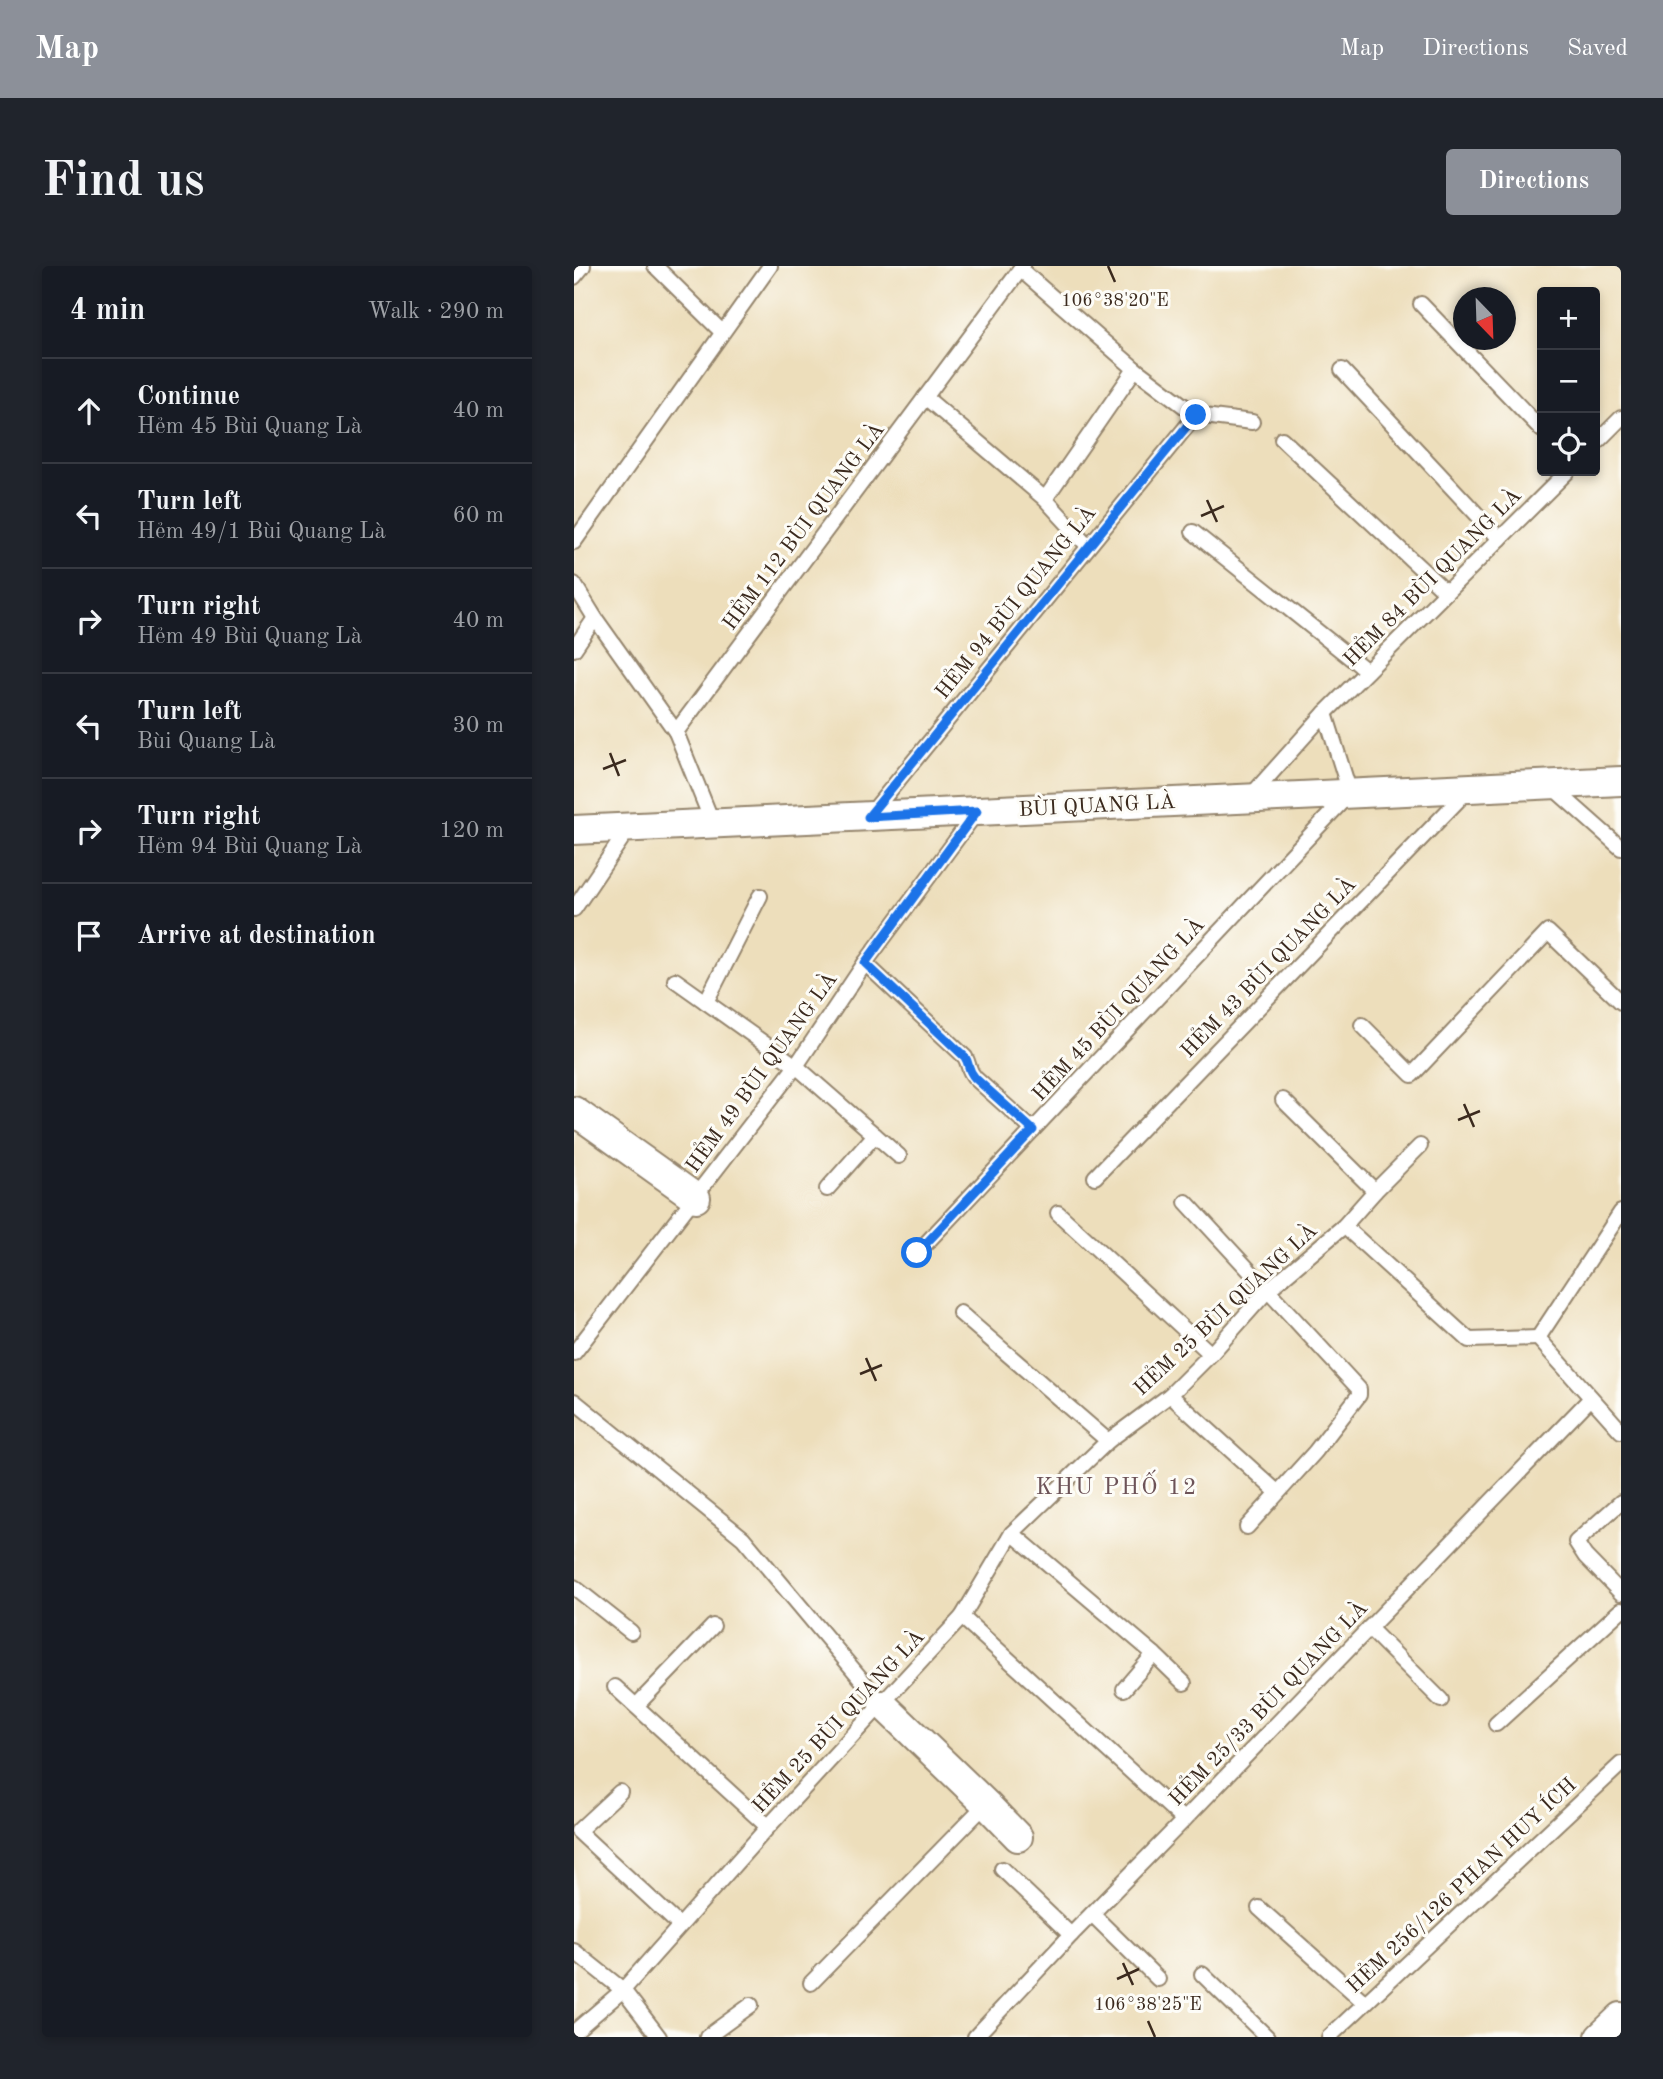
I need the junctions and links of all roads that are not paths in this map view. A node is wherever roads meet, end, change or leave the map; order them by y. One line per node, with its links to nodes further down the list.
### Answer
1 (583, 266): 5 (lane)
2 (656, 266): 7 (lane)
3 (770, 266): 7 (lane)
4 (1021, 268): 8 (lane); 10 (lane, HẺM 112 BÙI QUANG LÀ)
5 (574, 277)
6 (1421, 304): 14 (lane)
7 (722, 332): 21 (lane)
8 (1135, 369): 11 (lane); 18 (lane)
9 (1342, 370): 20 (lane)
10 (925, 397): 18 (lane); 29 (lane, HẺM 112 BÙI QUANG LÀ)
11 (1196, 415): 13 (lane); 22 (lane, HẺM 94 BÙI QUANG LÀ)
12 (1621, 418): 16 (lane)
13 (1252, 422)
14 (1537, 425)
15 (1282, 439): 24 (lane)
16 (1600, 439)
17 (1563, 476): 20 (lane, HẺM 84 BÙI QUANG LÀ)
18 (1045, 499): 22 (lane)
19 (1193, 532): 27 (lane)
20 (1500, 539): 24 (lane, HẺM 84 BÙI QUANG LÀ)
21 (574, 542)
22 (1088, 546): 36 (lane, HẺM 94 BÙI QUANG LÀ)
23 (574, 584): 25 (lane)
24 (1446, 592): 27 (lane, HẺM 84 BÙI QUANG LÀ)
25 (595, 618): 26 (lane); 29 (lane)
26 (574, 649)
27 (1367, 671): 28 (lane, HẺM 84 BÙI QUANG LÀ)
28 (1325, 713): 33 (lane); 34 (lane, HẺM 84 BÙI QUANG LÀ)
29 (676, 732): 37 (lane)
30 (1621, 781): 31 (street, BÙI QUANG LÀ)
31 (1549, 784): 32 (street, BÙI QUANG LÀ); 40 (lane)
32 (1472, 787): 33 (street, BÙI QUANG LÀ); 55 (lane, HẺM 43 BÙI QUANG LÀ)
33 (1350, 793): 34 (street, BÙI QUANG LÀ); 51 (lane, HẺM 45 BÙI QUANG LÀ)
34 (1249, 798): 35 (street, BÙI QUANG LÀ)
35 (977, 811): 36 (street, BÙI QUANG LÀ); 43 (lane, HẺM 49 BÙI QUANG LÀ)
36 (868, 817): 37 (street, BÙI QUANG LÀ)
37 (713, 824): 38 (street, BÙI QUANG LÀ)
38 (629, 828): 39 (street, BÙI QUANG LÀ); 42 (lane)
39 (574, 830)
40 (1621, 848)
41 (760, 896): 45 (lane)
42 (574, 909)
43 (865, 963): 48 (lane, HẺM 49 BÙI QUANG LÀ); 51 (lane)
44 (675, 980): 45 (lane)
45 (706, 1002): 48 (lane)
46 (1621, 1002): 47 (lane)
47 (1362, 1025)
48 (796, 1066): 52 (lane); 58 (lane, HẺM 49 BÙI QUANG LÀ)
49 (1283, 1100): 57 (lane)
50 (574, 1111): 58 (street)
51 (1033, 1130): 63 (lane, HẺM 45 BÙI QUANG LÀ)
52 (875, 1135): 54 (lane); 56 (lane)
53 (1420, 1146): 57 (lane)
54 (900, 1156)
55 (1095, 1177)
56 (827, 1189)
57 (1375, 1191): 62 (lane)
58 (696, 1198): 67 (lane, HẺM 49 BÙI QUANG LÀ)
59 (1186, 1202): 64 (lane)
60 (1621, 1212): 66 (lane)
61 (1058, 1213): 68 (lane)
62 (1344, 1226): 64 (lane, HẺM 25 BÙI QUANG LÀ); 66 (lane, HẺM 25 BÙI QUANG LÀ)
63 (917, 1253)
64 (1268, 1290): 68 (lane, HẺM 25 BÙI QUANG LÀ); 74 (lane)
65 (960, 1313): 73 (lane)
66 (1538, 1338): 70 (lane)
67 (574, 1353)
68 (1210, 1354): 69 (lane, HẺM 25 BÙI QUANG LÀ)
69 (1170, 1395): 73 (lane, HẺM 25 BÙI QUANG LÀ); 74 (lane)
70 (1591, 1398): 72 (lane); 83 (lane, HẺM 25/33 BÙI QUANG LÀ)
71 (574, 1401): 90 (lane)
72 (1621, 1431)
73 (1108, 1441): 77 (lane, HẺM 25 BÙI QUANG LÀ)
74 (1277, 1492): 76 (lane)
75 (1621, 1502): 79 (lane)
76 (1247, 1527)
77 (1012, 1533): 81 (lane, HẺM 25 BÙI QUANG LÀ); 85 (lane)
78 (574, 1587): 84 (lane)
79 (1621, 1592)
80 (1621, 1610): 92 (lane)
81 (962, 1617): 90 (lane, HẺM 25 BÙI QUANG LÀ); 96 (lane)
82 (713, 1626): 91 (lane)
83 (1369, 1628): 89 (lane); 96 (lane, HẺM 25/33 BÙI QUANG LÀ)
84 (631, 1632)
85 (1154, 1654): 86 (lane); 88 (lane)
86 (1184, 1683)
87 (615, 1687): 91 (lane)
88 (1124, 1689)
89 (1441, 1700)
90 (883, 1705): 95 (street); 97 (lane, HẺM 25 BÙI QUANG LÀ)
91 (636, 1706): 97 (lane)
92 (1496, 1724)
93 (1621, 1764): 109 (lane, HẺM 256/126 PHAN HUY ÍCH)
94 (620, 1792): 102 (lane)
95 (986, 1804): 98 (street); 107 (lane)
96 (1184, 1820): 101 (lane, HẺM 25/33 BÙI QUANG LÀ)
97 (768, 1828): 102 (lane, HẺM 25 BÙI QUANG LÀ)
98 (1018, 1837)
99 (1002, 1869): 103 (lane)
100 (1259, 1908): 109 (lane)
101 (1091, 1914): 103 (lane, HẺM 25/33 BÙI QUANG LÀ); 106 (lane)
102 (679, 1925): 108 (lane, HẺM 25 BÙI QUANG LÀ)
103 (1071, 1934): 115 (lane, HẺM 25/33 BÙI QUANG LÀ)
104 (574, 1951): 108 (lane)
105 (1202, 1973): 116 (lane)
106 (1158, 1979)
107 (811, 1983)
108 (622, 1990): 112 (lane, HẺM 25 BÙI QUANG LÀ); 113 (lane)
109 (1365, 2003): 117 (lane, HẺM 256/126 PHAN HUY ÍCH)
110 (751, 2005): 114 (lane)
111 (1621, 2017): 118 (street)
112 (574, 2032)
113 (659, 2037)
114 (707, 2037)
115 (975, 2037)
116 (1267, 2037)
117 (1329, 2037)
118 (1600, 2037)

